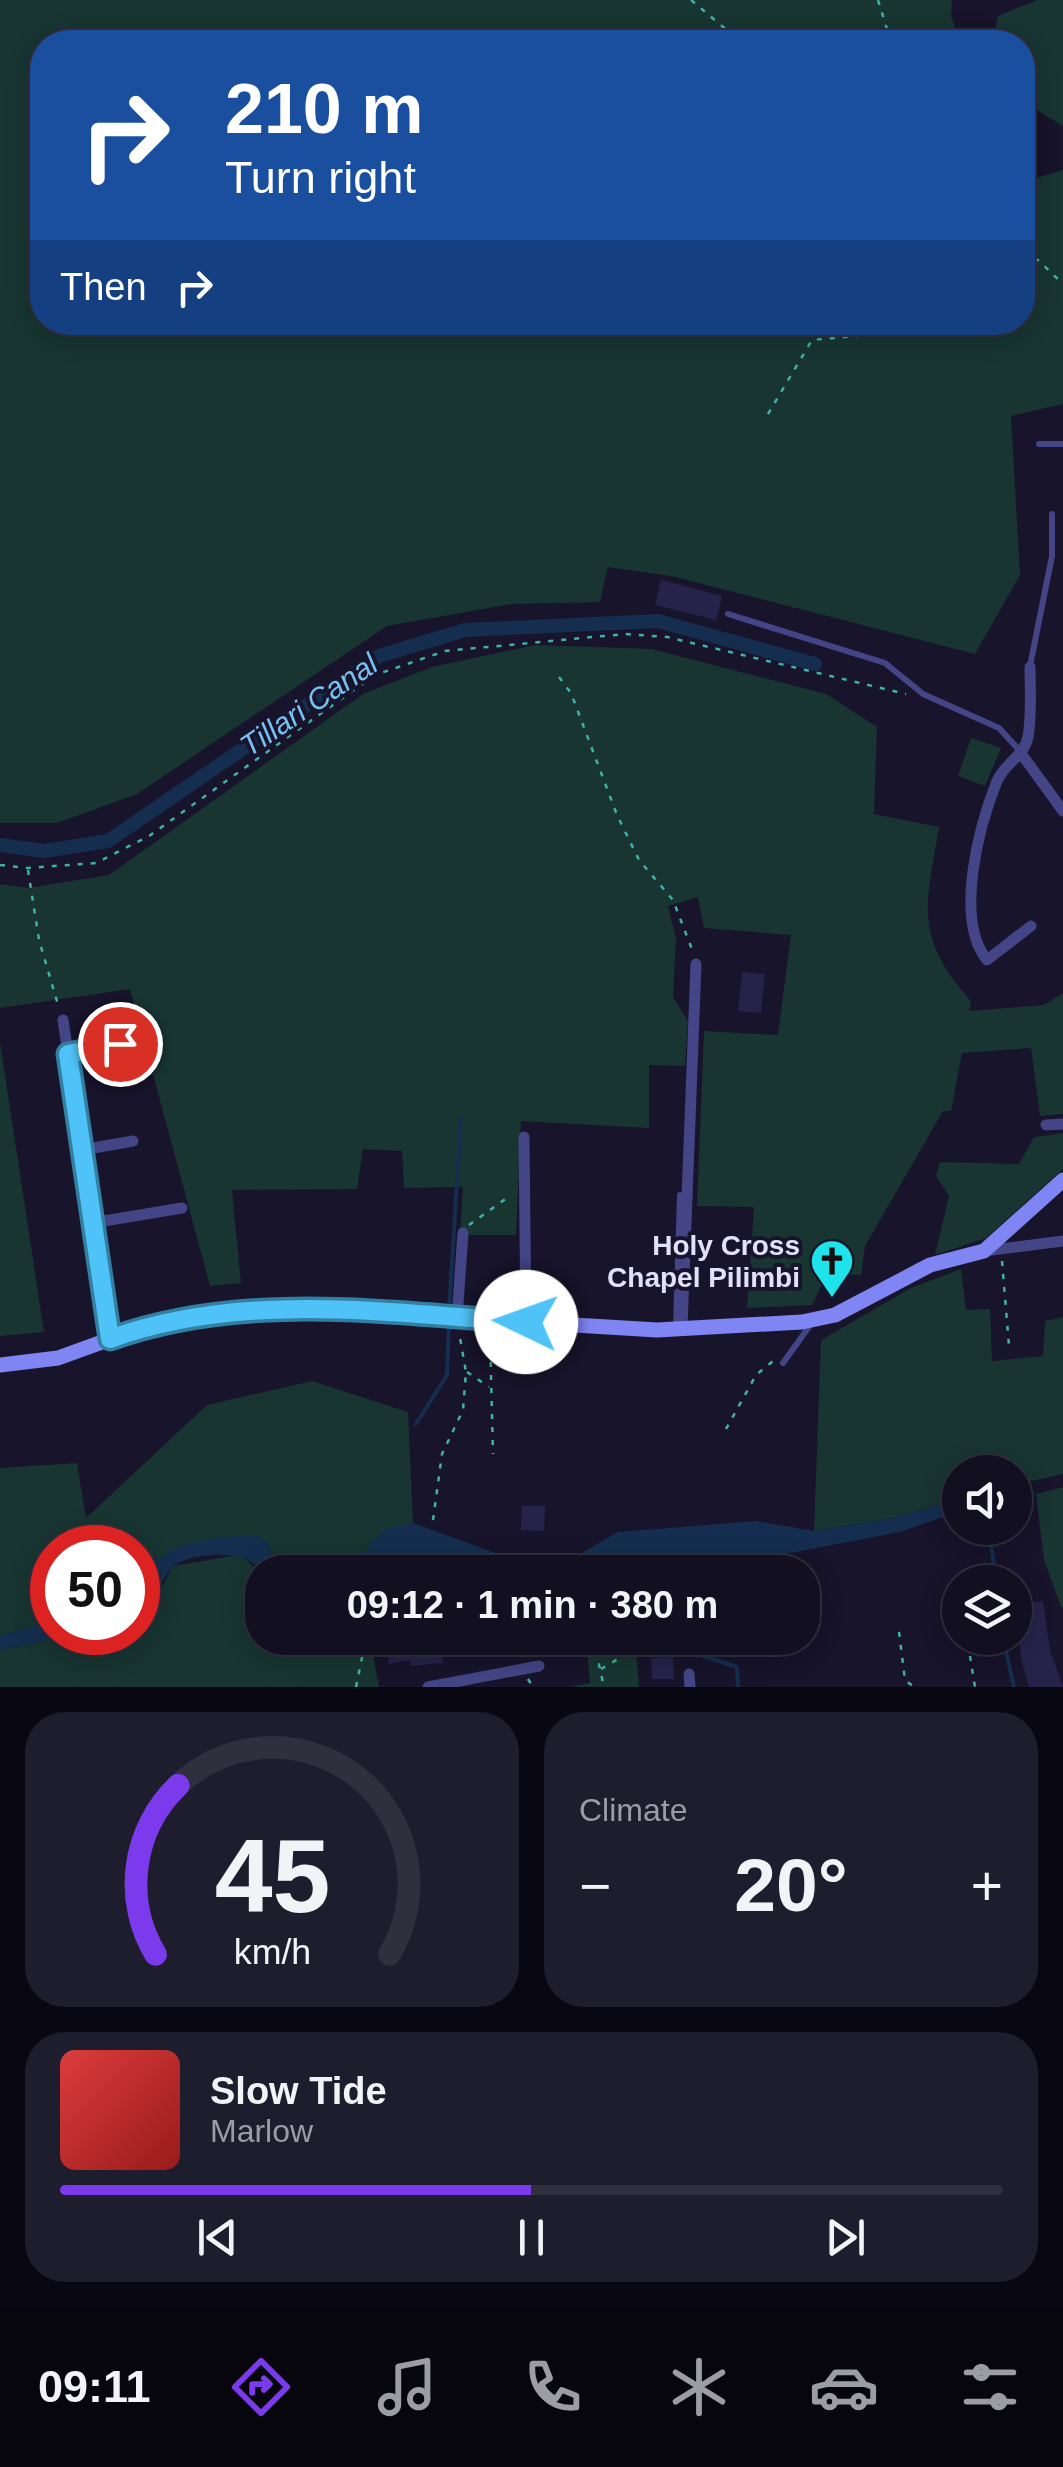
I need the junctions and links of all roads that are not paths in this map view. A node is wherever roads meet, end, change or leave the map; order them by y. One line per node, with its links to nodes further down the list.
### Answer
1 (1039, 444): 2 (lane)
2 (1063, 444)
3 (1052, 514): 5 (lane)
4 (728, 614): 6 (lane)
5 (1030, 667): 6 (street)
6 (1020, 752): 7 (street); 8 (street)
7 (1063, 810)
8 (1031, 926)
9 (696, 964): 28 (street)
10 (63, 1020): 12 (street)
11 (120, 1044): 12 (street)
12 (68, 1054): 17 (street)
13 (1063, 1124): 14 (street)
14 (1046, 1125)
15 (524, 1138): 27 (street)
16 (133, 1141): 17 (street)
17 (82, 1150): 21 (street)
18 (1063, 1180): 24 (main road)
19 (680, 1195): 28 (lane)
20 (182, 1208): 21 (street)
21 (92, 1223): 29 (street)
22 (463, 1233): 25 (street)
23 (1063, 1241): 24 (street)
24 (984, 1251): 26 (main road)
25 (457, 1318): 27 (main road); 29 (main road)
26 (813, 1320): 28 (main road); 30 (lane)
27 (526, 1322): 28 (main road)
28 (679, 1328)
29 (110, 1339): 31 (main road)
30 (784, 1363)
31 (0, 1365)
32 (538, 1666): 33 (street)
33 (428, 1687)

